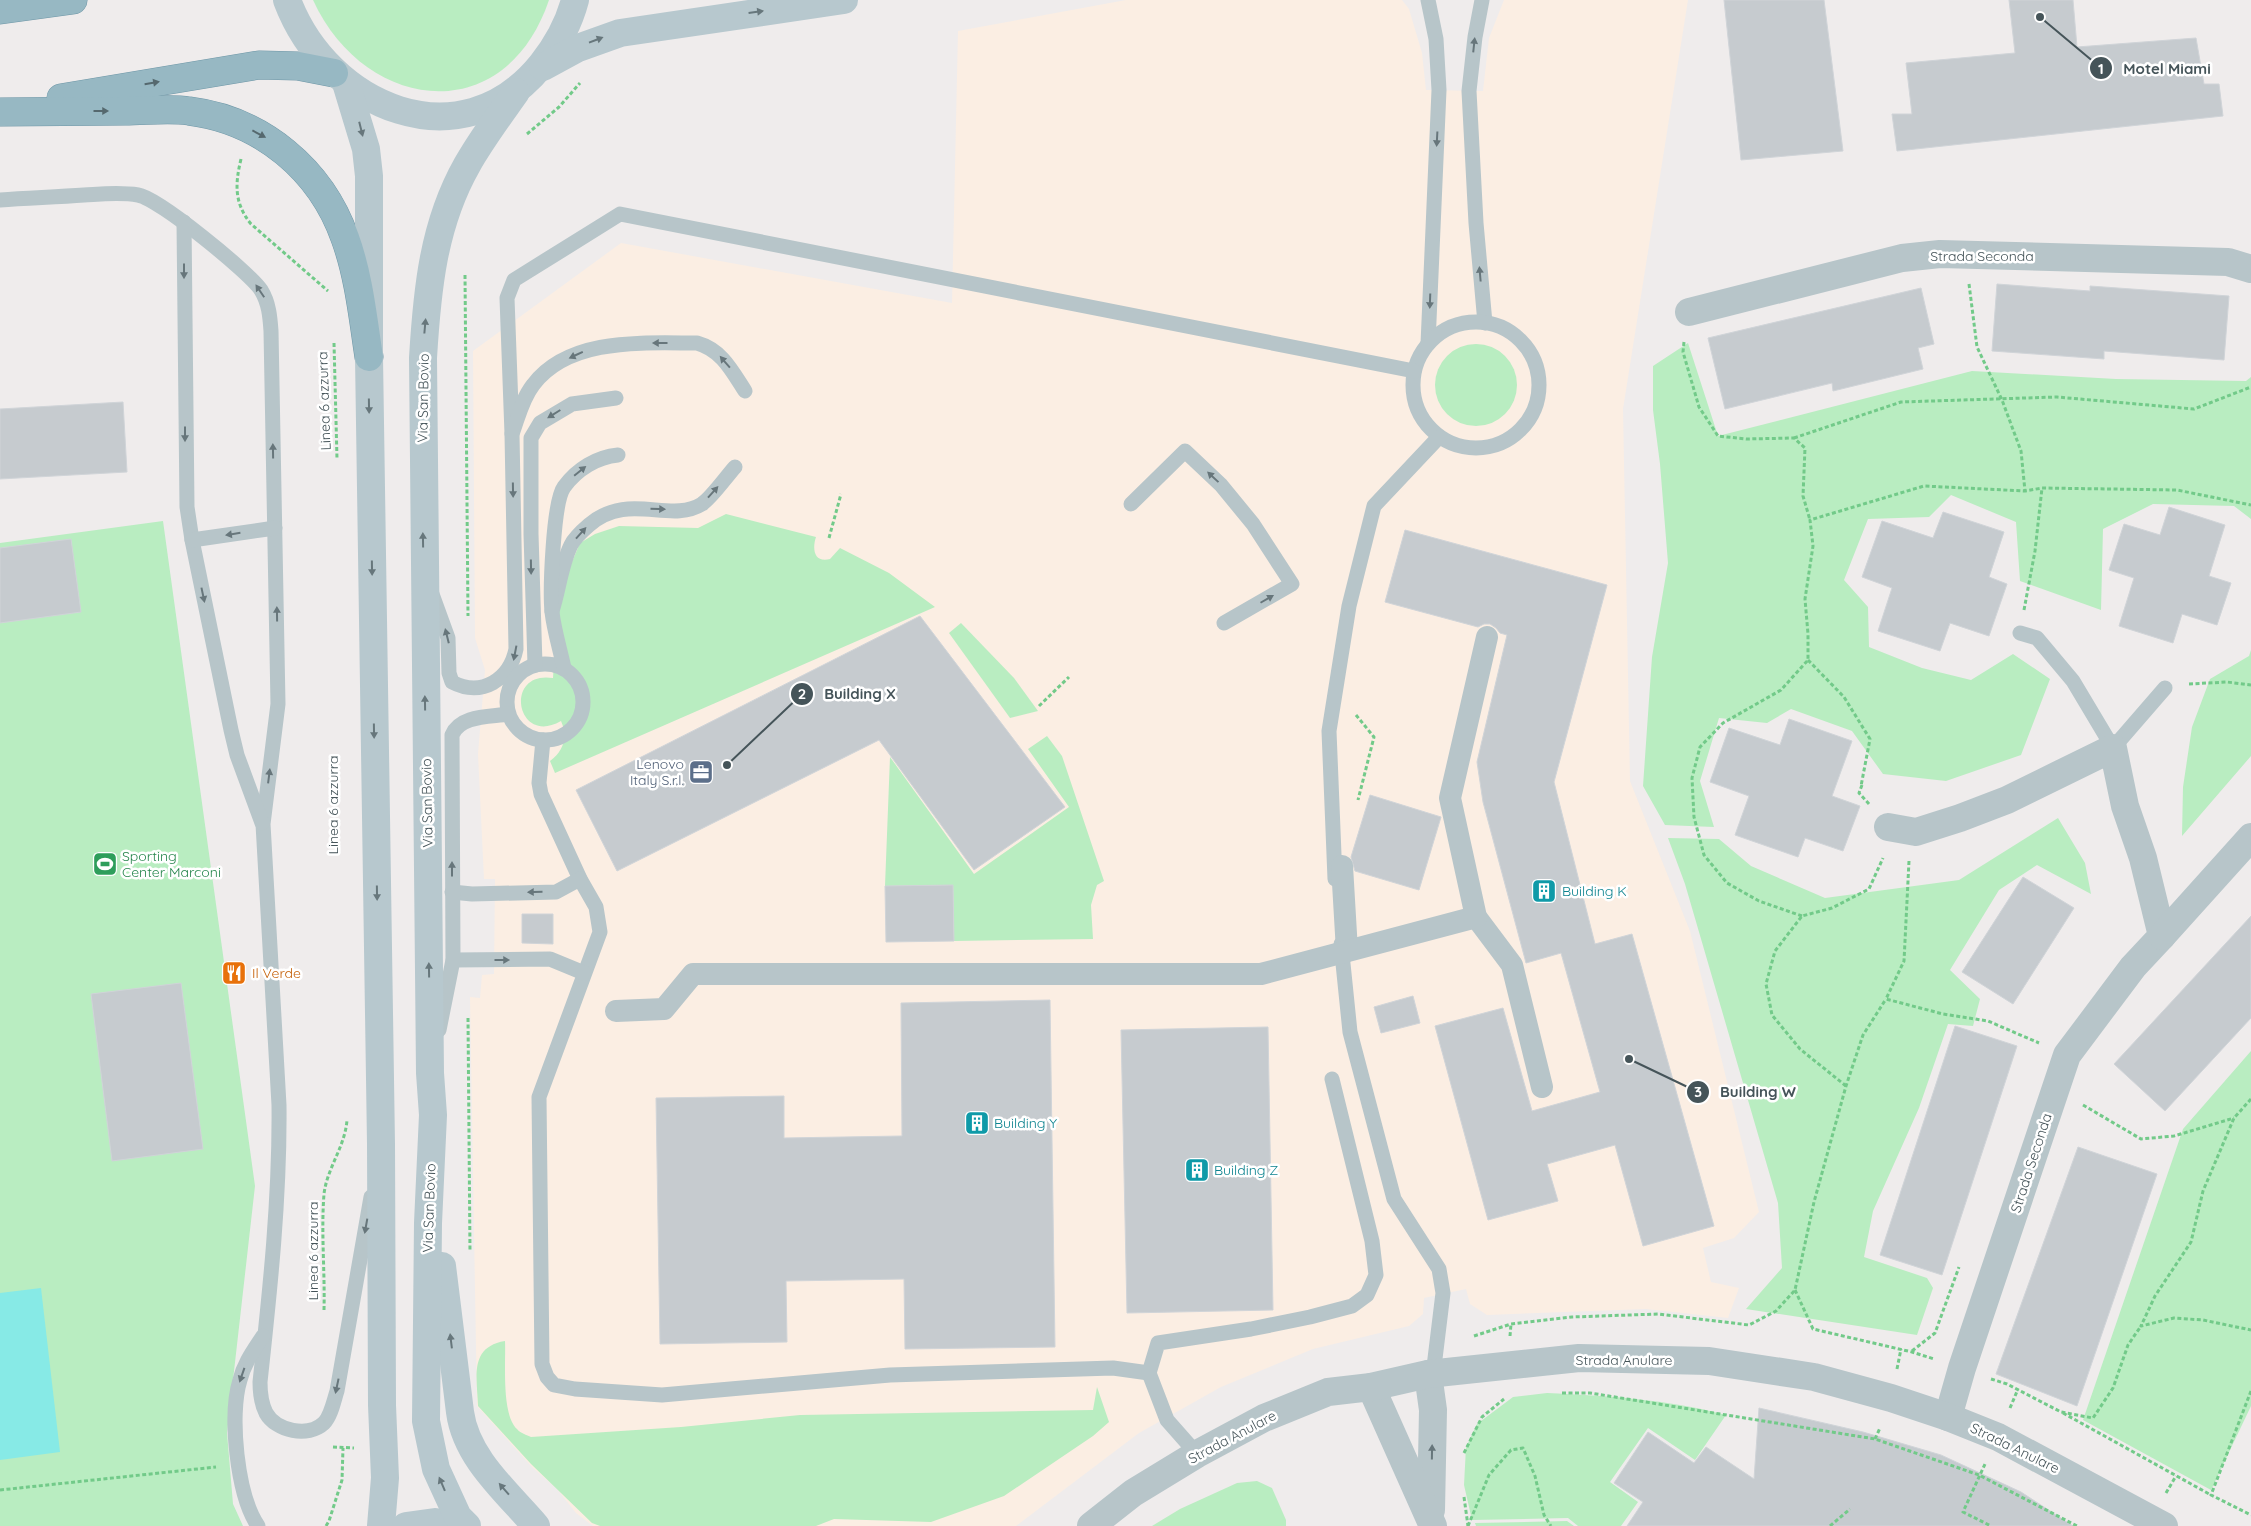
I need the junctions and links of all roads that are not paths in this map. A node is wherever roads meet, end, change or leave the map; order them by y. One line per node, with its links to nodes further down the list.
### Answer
1 (73, 0): 7 (highway)
2 (287, 0): 9 (main road)
3 (575, 0): 8 (main road)
4 (844, 0): 8 (main road, one-way to 4)
5 (1428, 0): 17 (lane, one-way to 17)
6 (1482, 0): 16 (lane, one-way to 6)
7 (0, 10)
8 (538, 70): 10 (main road)
9 (340, 78): 10 (main road); 11 (highway, one-way to 9); 18 (main road, one-way to 18)
10 (516, 92): 29 (main road, Via San Bovio, one-way to 10)
11 (0, 110): 18 (highway, one-way to 18)
12 (0, 200): 13 (lane)
13 (184, 222): 27 (lane, one-way to 13); 28 (lane, one-way to 28)
14 (2251, 270): 15 (street, Strada Seconda)
15 (1688, 312)
16 (1485, 323): 17 (lane); 23 (lane)
17 (1428, 344): 19 (lane)
18 (369, 357): 56 (main road, one-way to 56)
19 (1414, 371): 22 (lane); 23 (lane)
20 (745, 391): 22 (lane, one-way to 22)
21 (616, 398): 34 (lane, one-way to 34)
22 (512, 434): 29 (lane, one-way to 29)
23 (1439, 437): 59 (lane)
24 (618, 455): 30 (lane, one-way to 24)
25 (735, 467): 30 (lane, one-way to 25)
26 (1131, 504): 31 (lane, one-way to 26)
27 (275, 528): 28 (lane, one-way to 28); 40 (lane, one-way to 27)
28 (192, 540): 40 (lane, one-way to 40)
29 (424, 572): 52 (main road, Via San Bovio, one-way to 29)
30 (552, 611): 35 (lane)
31 (1224, 623)
32 (2020, 633): 39 (lane)
33 (1486, 637): 46 (street)
34 (535, 664): 35 (lane); 37 (lane)
35 (564, 668): 38 (lane)
36 (2165, 688): 39 (lane)
37 (508, 714): 38 (lane); 45 (lane, one-way to 37)
38 (543, 740): 44 (lane)
39 (2113, 748): 41 (street); 47 (street)
40 (263, 824): 57 (lane)
41 (1890, 828)
42 (2251, 837): 47 (street, Strada Seconda)
43 (1342, 866): 48 (street)
44 (580, 879): 45 (lane, one-way to 45); 50 (lane)
45 (452, 892): 49 (lane)
46 (1476, 917): 48 (street); 54 (street)
47 (2162, 936): 61 (street, Strada Seconda)
48 (1347, 951): 51 (street)
49 (453, 960): 50 (lane, one-way to 50); 52 (lane)
50 (584, 973): 58 (lane)
51 (616, 1011)
52 (430, 1073): 55 (main road, Via San Bovio)
53 (1332, 1079): 58 (lane)
54 (1542, 1087)
55 (433, 1115): 68 (main road, Via San Bovio, one-way to 55); 69 (main road, one-way to 55)
56 (381, 1144): 57 (lane, one-way to 57); 65 (main road)
57 (265, 1332): 64 (lane, one-way to 64)
58 (1149, 1373): 62 (lane)
59 (1430, 1374): 60 (street, Strada Anulare); 61 (street, Strada Anulare); 63 (street, one-way to 59)
60 (1371, 1387): 62 (street, Strada Anulare); 63 (street)
61 (1948, 1417): 71 (street, Strada Anulare)
62 (1197, 1454): 70 (street, Strada Anulare)
63 (1432, 1522)
64 (258, 1526)
65 (381, 1526)
66 (406, 1526): 67 (main road)
67 (460, 1526)
68 (467, 1526)
69 (536, 1526)
70 (1091, 1526)
71 (2164, 1526)

